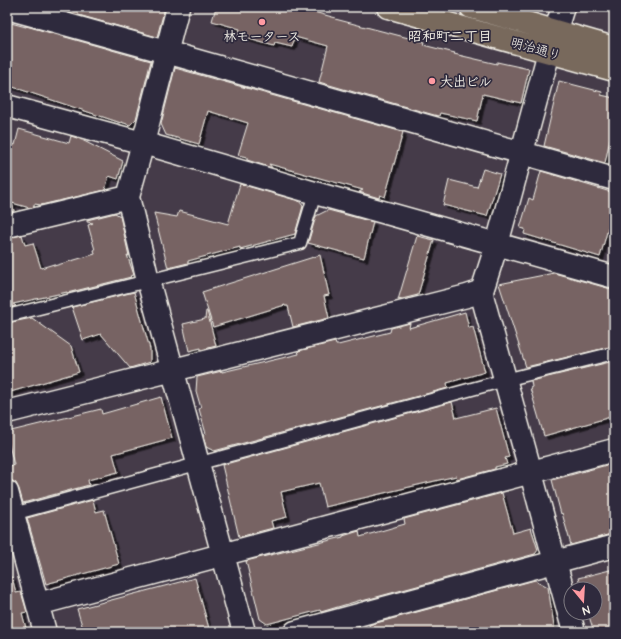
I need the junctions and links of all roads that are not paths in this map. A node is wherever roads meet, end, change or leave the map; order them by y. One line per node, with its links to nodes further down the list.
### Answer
1 (178, 7): 8 (street)
2 (388, 7): 6 (main road, 明治通り)
3 (471, 7): 6 (main road, 明治通り)
4 (563, 7): 6 (street)
5 (7, 8): 8 (street)
6 (552, 42): 7 (main road, 明治通り); 9 (main road, 明治通り); 12 (street)
7 (614, 48)
8 (166, 52): 11 (street); 12 (street)
9 (614, 70)
10 (7, 106): 11 (street)
11 (143, 144): 14 (street); 15 (street)
12 (522, 153): 13 (street); 17 (street)
13 (614, 179)
14 (315, 193): 17 (street); 19 (lane)
15 (128, 197): 16 (street); 19 (street)
16 (7, 226)
17 (497, 244): 18 (street); 20 (street)
18 (614, 277)
19 (148, 280): 21 (lane); 23 (street)
20 (482, 290): 23 (street); 24 (street)
21 (7, 316)
22 (614, 353): 24 (lane)
23 (173, 370): 25 (street); 27 (street)
24 (505, 380): 27 (lane); 28 (street)
25 (7, 412)
26 (614, 450): 28 (street)
27 (198, 464): 30 (lane); 32 (street)
28 (531, 472): 32 (street); 33 (street)
29 (7, 492): 30 (street)
30 (13, 514): 34 (street)
31 (614, 546): 33 (street)
32 (223, 555): 34 (street); 36 (street)
33 (555, 562): 37 (street); 38 (street)
34 (38, 604): 35 (street)
35 (45, 632)
36 (244, 632)
37 (295, 632)
38 (574, 632)

